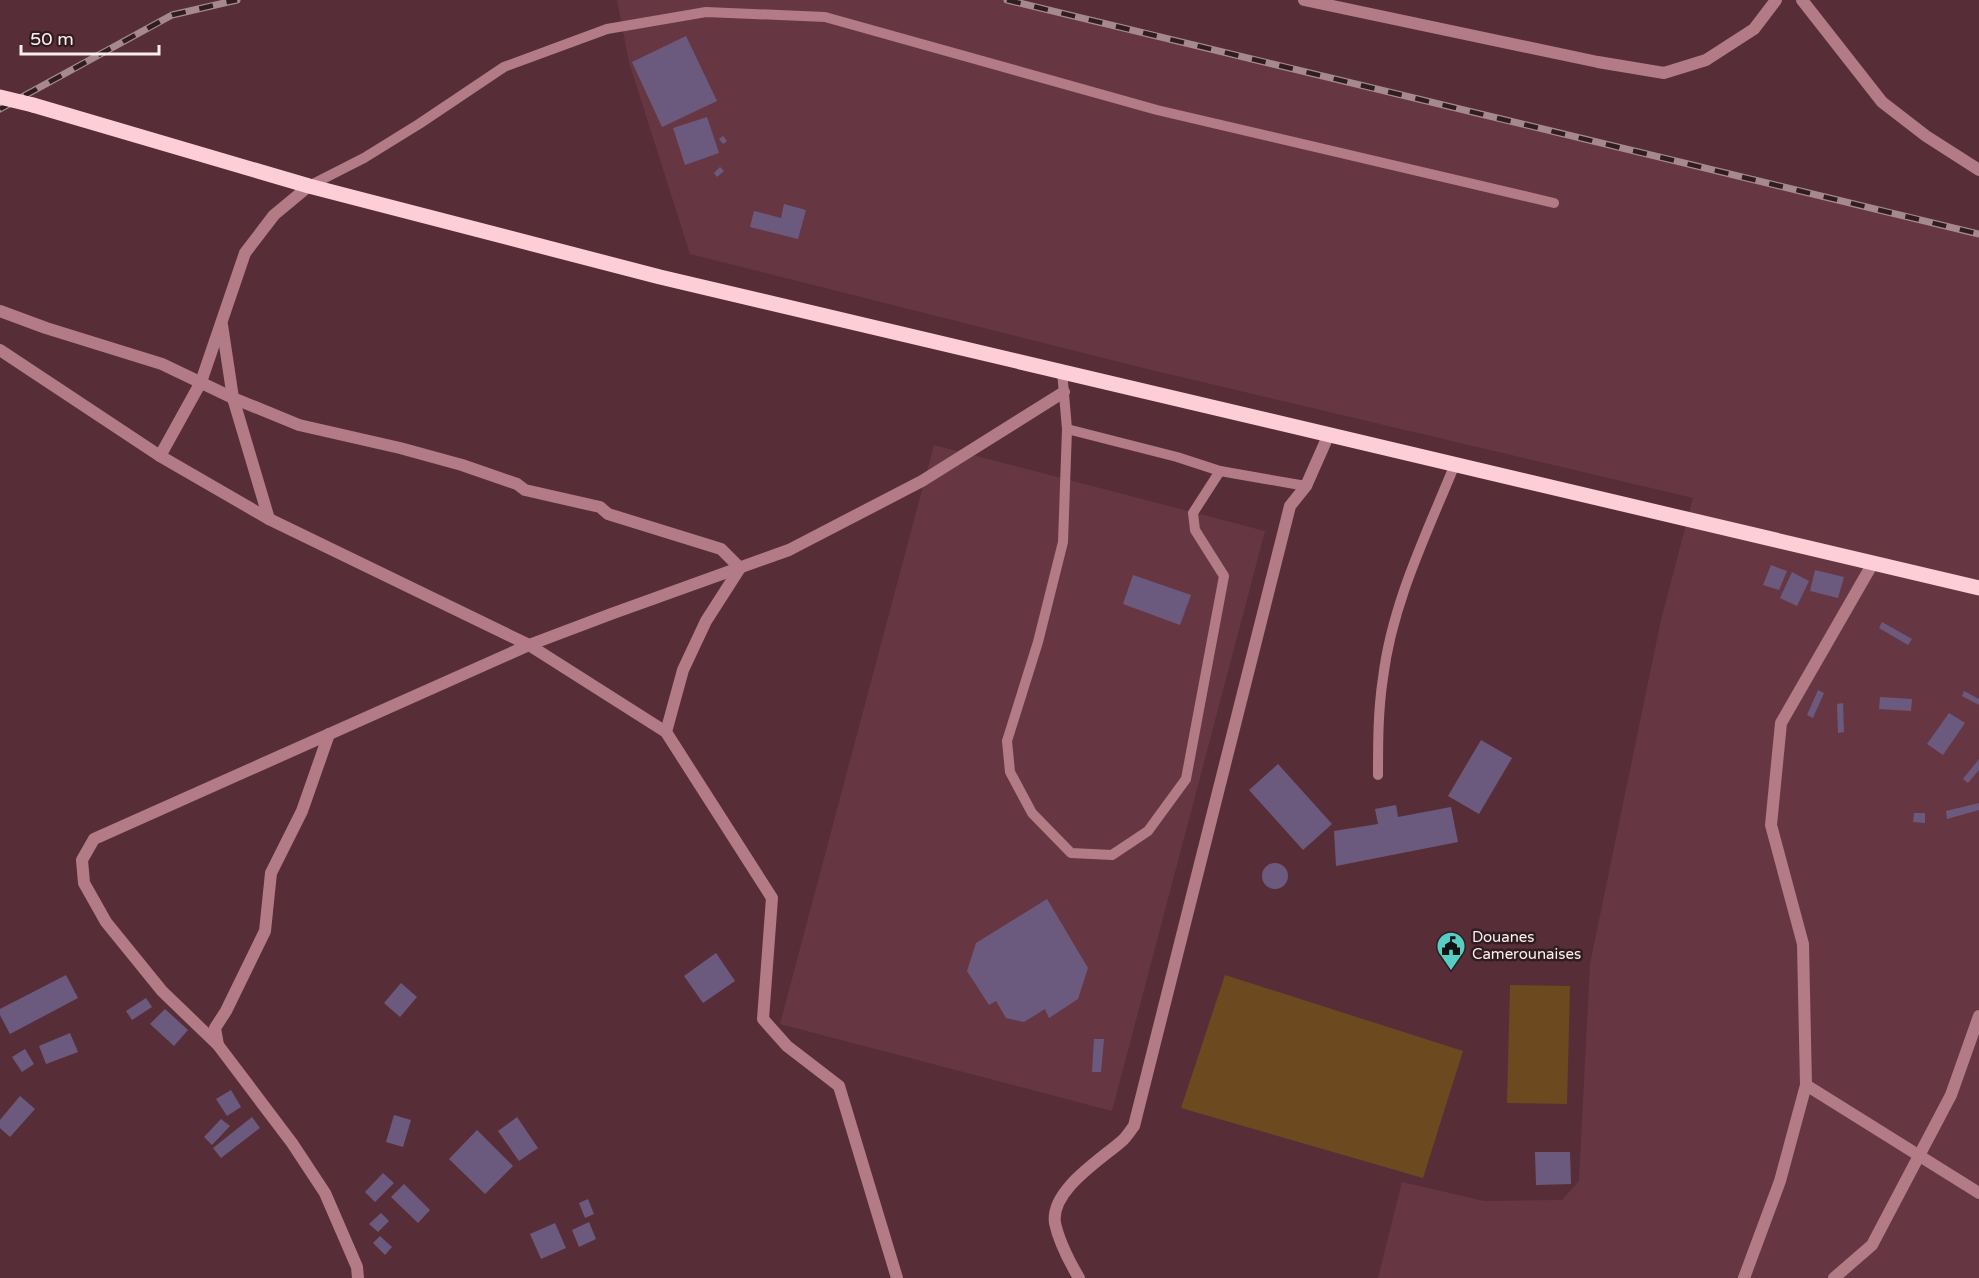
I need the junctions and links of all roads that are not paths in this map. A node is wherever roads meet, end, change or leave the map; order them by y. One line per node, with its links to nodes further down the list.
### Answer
1 (1304, 0): 2 (street)
2 (1776, 0)
3 (1802, 0): 5 (street)
4 (0, 97): 6 (main road, bridge)
5 (1979, 170)
6 (309, 186): 7 (lane); 9 (street); 11 (main road)
7 (1554, 203)
8 (0, 311): 12 (street)
9 (222, 323): 12 (street); 14 (street)
10 (0, 350): 17 (street)
11 (1062, 371): 13 (lane); 16 (main road)
12 (201, 382): 14 (street); 17 (street)
13 (1064, 392): 15 (lane); 23 (street)
14 (233, 398): 21 (street); 23 (street)
15 (1067, 429): 19 (lane); 19 (lane)
16 (1329, 434): 18 (main road); 20 (street)
17 (160, 456): 21 (street)
18 (1455, 464): 22 (main road); 28 (lane)
19 (1220, 471): 20 (lane)
20 (1306, 486): 36 (street)
21 (269, 519): 25 (street)
22 (1873, 563): 24 (main road); 31 (street)
23 (740, 568): 25 (street); 26 (street)
24 (1979, 588)
25 (529, 645): 26 (street); 27 (street)
26 (666, 732): 35 (street)
27 (329, 734): 30 (street); 30 (street)
28 (1378, 775)
29 (1979, 1016): 32 (street)
30 (218, 1045): 34 (street)
31 (1806, 1085): 32 (street); 37 (street)
32 (1918, 1157): 33 (street); 38 (street)
33 (1979, 1193)
34 (358, 1278)
35 (897, 1278)
36 (1078, 1278)
37 (1744, 1278)
38 (1834, 1278)

